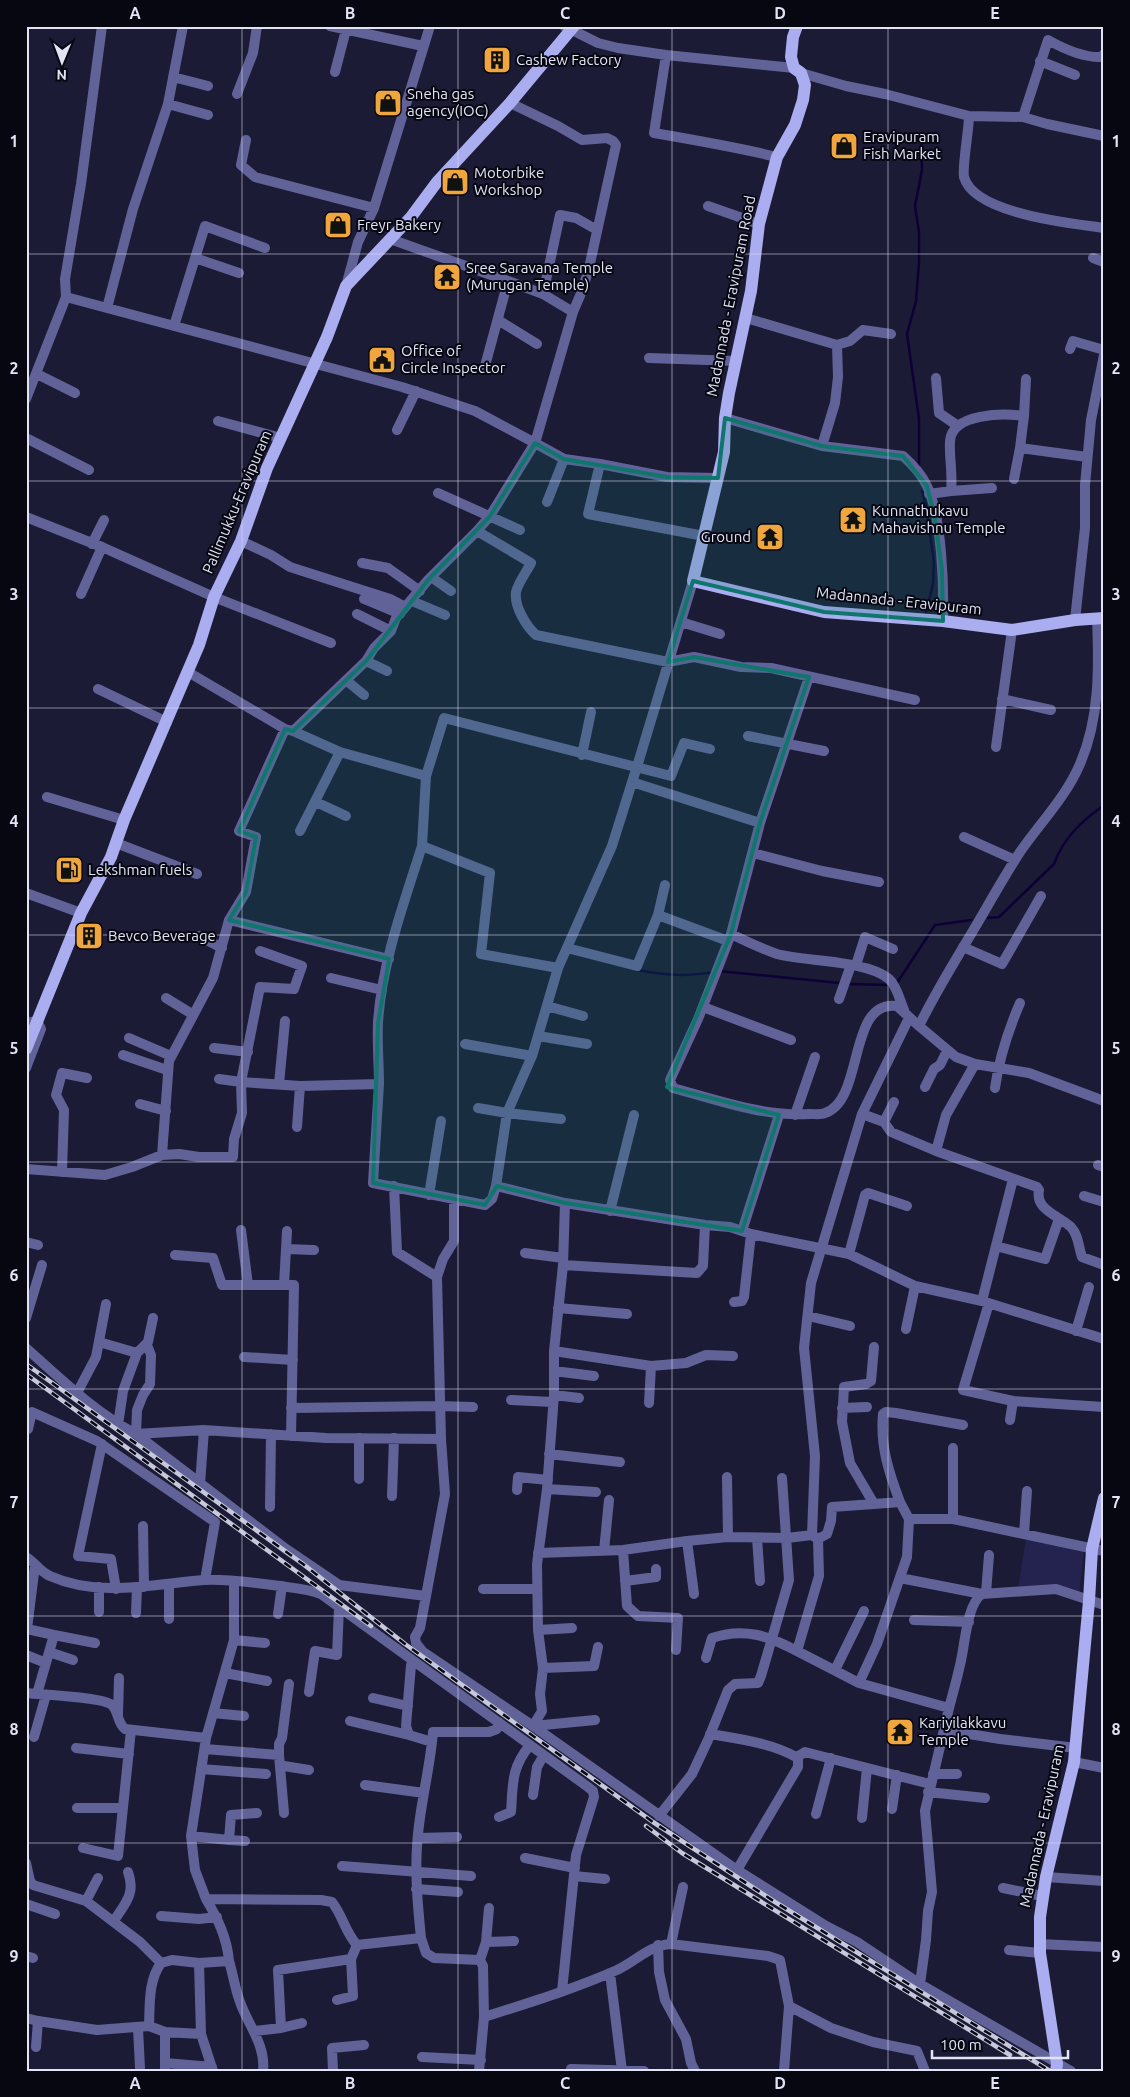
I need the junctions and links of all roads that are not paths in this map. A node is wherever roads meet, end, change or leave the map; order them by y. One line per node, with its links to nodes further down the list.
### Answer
1 (102, 26): 41 (street)
2 (183, 26): 16 (street)
3 (257, 26): 18 (street)
4 (330, 26): 7 (street)
5 (430, 26): 9 (street)
6 (797, 26): 13 (main road, Madannada - Eravipuram Road)
7 (347, 28): 9 (street); 14 (street)
8 (570, 28): 11 (street); 19 (main road, Pallimukku-Eravipuram)
9 (423, 46): 28 (street)
10 (1104, 54): 12 (street)
11 (666, 55): 13 (street); 26 (street)
12 (1040, 61): 15 (street); 23 (street)
13 (797, 70): 22 (street); 26 (main road, Madannada - Eravipuram Road)
14 (335, 72)
15 (1075, 75)
16 (173, 77): 17 (street); 20 (street)
17 (208, 86)
18 (237, 94)
19 (510, 102): 31 (street); 32 (main road, Pallimukku-Eravipuram)
20 (168, 104): 21 (street); 42 (street)
21 (208, 115)
22 (969, 116): 23 (street); 30 (street)
23 (1023, 117): 24 (street)
24 (1104, 136)
25 (246, 140): 28 (street)
26 (776, 157): 29 (main road, Madannada - Eravipuram Road)
27 (708, 206): 29 (street)
28 (374, 208): 39 (street)
29 (759, 224): 44 (main road, Madannada - Eravipuram Road)
30 (1104, 228)
31 (596, 230): 40 (street); 43 (street)
32 (390, 239): 38 (street); 39 (main road, Pallimukku-Eravipuram)
33 (266, 248): 34 (street)
34 (195, 258): 37 (street); 46 (street)
35 (1093, 258): 36 (street)
36 (1104, 262)
37 (239, 272)
38 (508, 280): 40 (street); 45 (street)
39 (346, 286): 55 (main road, Pallimukku-Eravipuram)
40 (543, 294): 43 (street)
41 (66, 297): 42 (street); 57 (street)
42 (107, 308): 46 (street)
43 (573, 312): 70 (street)
44 (746, 318): 49 (street); 54 (main road, Madannada - Eravipuram Road)
45 (498, 320): 48 (street); 56 (street)
46 (174, 326): 55 (street)
47 (891, 334): 49 (street)
48 (537, 344)
49 (837, 345): 71 (street)
50 (1070, 349): 51 (street)
51 (1104, 350)
52 (1104, 355): 73 (street)
53 (649, 358): 54 (street)
54 (736, 361): 64 (main road, Madannada - Eravipuram Road)
55 (314, 363): 60 (street); 69 (main road, Pallimukku-Eravipuram)
56 (485, 366)
57 (37, 374): 61 (street); 62 (street)
58 (936, 378): 66 (street)
59 (1026, 379): 63 (street)
60 (416, 391): 67 (street); 70 (street)
61 (75, 393)
62 (26, 399)
63 (1024, 416): 66 (street); 72 (street)
64 (726, 418): 71 (street); 77 (main road, Madannada - Eravipuram Road)
65 (218, 421): 69 (street)
66 (958, 426): 80 (street)
67 (397, 430)
68 (26, 438): 76 (street)
69 (281, 438): 90 (main road, Pallimukku-Eravipuram)
70 (534, 443): 74 (street); 84 (street)
71 (822, 446): 82 (street)
72 (1020, 448): 73 (street); 78 (street)
73 (1087, 457): 104 (street)
74 (564, 459): 75 (street); 83 (street)
75 (600, 464): 77 (street); 89 (street)
76 (89, 470)
77 (718, 478): 89 (main road, Madannada - Eravipuram Road)
78 (1014, 479)
79 (992, 488): 80 (street)
80 (951, 491): 82 (street)
81 (438, 493): 84 (street)
82 (930, 494): 105 (street)
83 (547, 502)
84 (490, 516): 87 (street); 88 (street)
85 (26, 517): 91 (street)
86 (104, 520): 91 (street)
87 (520, 530)
88 (477, 532): 93 (street); 112 (street)
89 (704, 536): 94 (main road, Madannada - Eravipuram Road)
90 (240, 541): 98 (main road, Pallimukku-Eravipuram); 100 (street)
91 (97, 546): 97 (street); 98 (street)
92 (362, 563): 95 (street)
93 (431, 577): 95 (street); 96 (street)
94 (693, 581): 105 (main road, Madannada - Eravipuram); 106 (street)
95 (420, 591): 100 (street)
96 (451, 591)
97 (81, 594)
98 (214, 597): 110 (street); 114 (main road, Pallimukku-Eravipuram)
99 (364, 599): 100 (street)
100 (406, 607): 102 (street); 107 (street)
101 (358, 614): 107 (street)
102 (445, 615)
103 (1100, 618): 104 (main road, Madannada - Eravipuram); 144 (street)
104 (1076, 620): 108 (main road, Madannada - Eravipuram)
105 (942, 621): 108 (main road, Madannada - Eravipuram)
106 (681, 622): 109 (street); 112 (street)
107 (391, 630): 111 (street)
108 (1012, 630): 119 (street)
109 (720, 634)
110 (330, 643)
111 (366, 661): 113 (street); 116 (street)
112 (668, 662): 115 (street); 133 (street, bridge)
113 (386, 671)
114 (188, 672): 123 (main road, Pallimukku-Eravipuram); 124 (street)
115 (809, 677): 120 (street); 126 (street)
116 (346, 681): 118 (street); 124 (street)
117 (98, 690): 123 (street)
118 (364, 696)
119 (1002, 699): 121 (street); 127 (street)
120 (915, 700)
121 (1051, 710)
122 (591, 712): 131 (street)
123 (167, 722): 137 (main road, Pallimukku-Eravipuram)
124 (289, 730): 130 (street); 152 (street)
125 (748, 736): 126 (street)
126 (788, 744): 129 (street); 138 (street)
127 (996, 747)
128 (710, 749): 131 (street)
129 (824, 751)
130 (340, 752): 132 (street); 135 (street)
131 (582, 755): 132 (street)
132 (426, 776): 142 (street)
133 (633, 779): 138 (street); 157 (street)
134 (47, 796): 137 (street)
135 (316, 802): 136 (street); 139 (street)
136 (346, 816)
137 (124, 820): 141 (main road, Pallimukku-Eravipuram)
138 (760, 823): 143 (street)
139 (300, 831)
140 (964, 837): 144 (street)
141 (116, 843): 145 (street); 150 (main road, Pallimukku-Eravipuram)
142 (422, 846): 160 (street); 162 (street)
143 (753, 853): 146 (street); 154 (street)
144 (1014, 860): 155 (street)
145 (197, 874)
146 (879, 882)
147 (665, 885): 151 (street)
148 (26, 894): 150 (street)
149 (1041, 896): 155 (street)
150 (81, 913): 174 (main road, Pallimukku-Eravipuram)
151 (658, 915): 154 (street); 157 (street)
152 (229, 920): 156 (street); 160 (street)
153 (198, 936): 156 (street)
154 (730, 938): 161 (street); 169 (street)
155 (963, 947): 175 (street)
156 (222, 948): 170 (street)
157 (568, 948): 162 (street)
158 (893, 949): 161 (street)
159 (260, 951): 183 (street)
160 (390, 959): 164 (street)
161 (853, 965): 166 (street); 171 (street)
162 (558, 968): 168 (street)
163 (331, 978): 164 (street)
164 (382, 990): 197 (street)
165 (166, 998): 170 (street)
166 (839, 999)
167 (1020, 1003): 191 (street)
168 (547, 1006): 172 (street); 176 (street)
169 (703, 1007): 178 (street); 209 (street)
170 (192, 1014): 186 (street)
171 (906, 1014): 175 (street); 207 (street); 210 (street)
172 (583, 1016)
173 (285, 1021): 196 (street)
174 (32, 1022): 182 (main road, Pallimukku-Eravipuram); 190 (street)
175 (919, 1026): 184 (street)
176 (538, 1036): 180 (street); 187 (street)
177 (128, 1038): 186 (street)
178 (791, 1040)
179 (465, 1044): 187 (street)
180 (587, 1044)
181 (214, 1048): 183 (street)
182 (26, 1049)
183 (248, 1052): 195 (street)
184 (947, 1052): 189 (street); 199 (street)
185 (123, 1055): 192 (street)
186 (171, 1056): 192 (street)
187 (532, 1056): 206 (street)
188 (815, 1057): 210 (street)
189 (975, 1064): 191 (street); 215 (street)
190 (26, 1068)
191 (998, 1068): 200 (street); 201 (street)
192 (167, 1070): 205 (street)
193 (87, 1078): 218 (street)
194 (219, 1079): 195 (street)
195 (242, 1082): 196 (street); 216 (street)
196 (279, 1084): 198 (street)
197 (379, 1084): 198 (street); 220 (street)
198 (300, 1086): 214 (street)
199 (925, 1087)
200 (995, 1088)
201 (1104, 1101)
202 (894, 1102): 213 (street)
203 (140, 1104): 205 (street)
204 (478, 1108): 206 (street)
205 (166, 1111): 216 (street)
206 (507, 1113): 211 (street); 221 (street)
207 (862, 1114): 213 (street); 237 (street)
208 (634, 1115): 228 (street)
209 (779, 1115): 210 (street); 233 (street)
210 (795, 1115)
211 (561, 1119)
212 (441, 1121): 222 (street)
213 (884, 1122): 215 (street)
214 (297, 1127)
215 (936, 1151): 219 (street)
216 (162, 1155): 218 (street)
217 (26, 1169): 218 (street)
218 (62, 1172)
219 (1013, 1179): 229 (street); 236 (street)
220 (394, 1186): 222 (street); 246 (street)
221 (496, 1186): 224 (street); 226 (street)
222 (429, 1195): 224 (street)
223 (1084, 1196): 225 (street)
224 (454, 1199): 246 (street)
225 (1104, 1202)
226 (565, 1203): 228 (street); 243 (street)
227 (907, 1206): 241 (street)
228 (610, 1211): 230 (street)
229 (1059, 1219): 236 (street); 245 (street)
230 (705, 1226): 233 (street); 243 (street)
231 (241, 1230): 247 (street)
232 (287, 1231): 238 (street)
233 (746, 1233): 237 (street); 251 (street)
234 (26, 1242): 235 (street)
235 (38, 1245)
236 (996, 1246): 252 (street)
237 (821, 1248): 241 (street); 256 (street)
238 (286, 1249): 239 (street); 248 (street)
239 (314, 1250)
240 (525, 1252): 243 (street)
241 (849, 1254): 249 (street)
242 (175, 1255): 247 (street)
243 (563, 1261): 254 (street)
244 (42, 1265): 257 (street)
245 (1104, 1265)
246 (437, 1277): 281 (street)
247 (248, 1285): 248 (street)
248 (284, 1285): 271 (street)
249 (915, 1286): 252 (street); 260 (street)
250 (1089, 1287): 261 (street)
251 (734, 1302)
252 (986, 1302): 261 (street); 279 (street)
253 (106, 1304): 263 (street)
254 (558, 1308): 255 (street); 267 (street)
255 (627, 1314)
256 (808, 1316): 259 (street); 322 (street)
257 (26, 1318)
258 (153, 1318): 264 (street)
259 (850, 1326)
260 (906, 1329)
261 (1076, 1331): 262 (street)
262 (1104, 1339)
263 (99, 1342): 268 (street); 275 (street)
264 (147, 1344): 268 (street); 293 (street)
265 (874, 1347): 286 (street)
266 (26, 1348): 275 (street)
267 (554, 1351): 272 (street); 273 (street)
268 (137, 1353): 289 (street)
269 (733, 1356): 272 (street)
270 (244, 1357): 271 (street)
271 (293, 1360): 285 (street)
272 (651, 1366): 280 (street)
273 (554, 1371): 274 (street); 277 (street)
274 (594, 1376)
275 (77, 1393): 289 (street)
276 (579, 1398): 277 (street)
277 (554, 1399): 278 (street); 301 (street)
278 (511, 1400)
279 (1013, 1401): 284 (street); 288 (street)
280 (649, 1403)
281 (440, 1406): 282 (street); 285 (street); 298 (street)
282 (473, 1407)
283 (867, 1407): 286 (street)
284 (1104, 1407)
285 (291, 1408): 295 (street)
286 (842, 1408): 315 (street)
287 (29, 1411): 291 (street); 299 (street)
288 (1010, 1420)
289 (118, 1425): 293 (street)
290 (963, 1425): 314 (street)
291 (28, 1429)
292 (204, 1430): 293 (street); 294 (street); 306 (street)
293 (136, 1434): 306 (street)
294 (271, 1434): 295 (street); 316 (street)
295 (291, 1436): 296 (street)
296 (359, 1438): 297 (street); 305 (street)
297 (394, 1438): 298 (street); 311 (street)
298 (441, 1439): 348 (street)
299 (102, 1444): 335 (street); 342 (street)
300 (953, 1448): 318 (street)
301 (549, 1454): 302 (street); 307 (street)
302 (620, 1462)
303 (727, 1477): 321 (street)
304 (782, 1478): 324 (street)
305 (359, 1479)
306 (200, 1484): 348 (street)
307 (547, 1484): 308 (street); 310 (street); 329 (street)
308 (517, 1490)
309 (1027, 1491): 320 (street)
310 (596, 1492)
311 (392, 1496)
312 (1104, 1498): 327 (main road, Madannada - Eravipuram)
313 (609, 1500): 328 (street)
314 (900, 1502): 315 (street); 317 (street)
315 (874, 1504): 322 (street)
316 (270, 1507)
317 (909, 1519): 318 (street); 334 (street)
318 (953, 1519): 320 (street)
319 (143, 1526): 343 (street)
320 (1024, 1534): 327 (street)
321 (728, 1537): 323 (street); 325 (street)
322 (815, 1537): 324 (street); 368 (street)
323 (757, 1538): 324 (street); 337 (street)
324 (787, 1538): 362 (street)
325 (687, 1541): 326 (street); 346 (street)
326 (623, 1550): 328 (street); 336 (street)
327 (1098, 1550): 349 (main road, Madannada - Eravipuram)
328 (604, 1551): 329 (street)
329 (538, 1553): 345 (street)
330 (989, 1555): 347 (street)
331 (26, 1557): 332 (street)
332 (35, 1565): 341 (street); 361 (street)
333 (656, 1569): 336 (street)
334 (900, 1578): 347 (street); 380 (street)
335 (205, 1580): 338 (street); 339 (street)
336 (625, 1581): 367 (street)
337 (760, 1581)
338 (234, 1582): 340 (street); 363 (street)
339 (168, 1585): 343 (street); 356 (street)
340 (282, 1586): 351 (street); 355 (street)
341 (99, 1588): 342 (street); 353 (street)
342 (116, 1588): 343 (street)
343 (140, 1588): 354 (street)
344 (483, 1589): 345 (street)
345 (536, 1589): 360 (street)
346 (694, 1594)
347 (984, 1594): 349 (street); 358 (street)
348 (426, 1596): 393 (street)
349 (1090, 1601): 350 (street); 403 (main road, Madannada - Eravipuram)
350 (1104, 1605)
351 (339, 1608): 373 (street); 382 (street)
352 (864, 1611): 376 (street)
353 (99, 1612)
354 (136, 1613)
355 (278, 1614)
356 (169, 1619)
357 (914, 1620): 358 (street)
358 (969, 1622): 386 (street)
359 (572, 1628): 360 (street)
360 (538, 1630): 375 (street)
361 (54, 1635): 364 (street); 369 (street)
362 (773, 1638): 368 (street); 371 (street); 396 (street)
363 (234, 1640): 365 (street); 377 (street)
364 (95, 1643)
365 (265, 1643)
366 (598, 1647): 375 (street)
367 (676, 1650)
368 (798, 1651): 376 (street)
369 (49, 1652): 372 (street); 374 (street)
370 (26, 1655): 374 (street)
371 (706, 1658)
372 (73, 1660)
373 (413, 1661): 385 (street); 392 (street)
374 (46, 1663): 383 (street)
375 (543, 1668): 393 (street)
376 (835, 1670): 380 (street)
377 (225, 1673): 379 (street); 387 (street)
378 (119, 1678): 388 (street)
379 (267, 1681)
380 (859, 1683): 386 (street)
381 (289, 1684): 409 (street)
382 (309, 1692)
383 (36, 1694): 388 (street); 398 (street)
384 (372, 1698): 385 (street)
385 (408, 1706): 397 (street)
386 (949, 1708): 395 (street)
387 (214, 1713): 389 (street); 399 (street)
388 (118, 1716): 394 (street)
389 (244, 1716)
390 (595, 1720): 393 (street)
391 (350, 1721): 397 (street)
392 (498, 1722): 400 (street); 401 (street)
393 (533, 1726): 429 (street)
394 (131, 1730): 399 (street); 405 (street)
395 (944, 1730): 403 (street); 418 (street)
396 (710, 1734): 407 (street); 429 (street)
397 (409, 1735): 400 (street)
398 (34, 1737)
399 (206, 1738): 404 (street)
400 (432, 1742): 420 (street)
401 (530, 1745): 406 (street); 430 (street)
402 (76, 1748): 405 (street)
403 (1076, 1748): 410 (main road, Madannada - Eravipuram)
404 (205, 1749): 409 (street); 413 (street)
405 (129, 1754): 424 (street)
406 (544, 1755): 421 (street); 444 (street)
407 (797, 1758): 408 (street); 441 (street)
408 (831, 1758): 411 (street); 428 (street)
409 (280, 1759): 414 (street); 426 (street)
410 (1074, 1762): 412 (street); 446 (main road, Madannada - Eravipuram)
411 (867, 1768): 417 (street); 431 (street)
412 (1104, 1768)
413 (201, 1769): 415 (street); 432 (street)
414 (309, 1770)
415 (266, 1774)
416 (957, 1774): 418 (street)
417 (897, 1775): 418 (street); 425 (street)
418 (930, 1783): 422 (street); 478 (street)
419 (365, 1785): 420 (street)
420 (424, 1793): 434 (street)
421 (533, 1795)
422 (985, 1798)
423 (77, 1808): 424 (street)
424 (123, 1808): 437 (street)
425 (892, 1809)
426 (284, 1812)
427 (257, 1813): 435 (street)
428 (816, 1814)
429 (659, 1816): 441 (street)
430 (500, 1817)
431 (862, 1818)
432 (191, 1836): 435 (street); 455 (street)
433 (457, 1837): 434 (street)
434 (418, 1838): 443 (street)
435 (229, 1840): 436 (street)
436 (246, 1842)
437 (83, 1848)
438 (525, 1858): 444 (street)
439 (26, 1863): 456 (street)
440 (342, 1866): 443 (street)
441 (737, 1870): 478 (street)
442 (128, 1872): 462 (street)
443 (416, 1872): 445 (street); 452 (street)
444 (574, 1872): 448 (street); 479 (street)
445 (471, 1876)
446 (1046, 1877): 449 (street); 454 (main road, Madannada - Eravipuram)
447 (98, 1878): 456 (street)
448 (605, 1879)
449 (1104, 1881)
450 (683, 1887): 466 (street)
451 (1003, 1888): 454 (street)
452 (416, 1889): 453 (street); 463 (street)
453 (458, 1892)
454 (1042, 1896): 470 (main road, Madannada - Eravipuram)
455 (206, 1899): 461 (street); 467 (street)
456 (86, 1901): 462 (street)
457 (26, 1904): 459 (street)
458 (490, 1908): 465 (street)
459 (55, 1914)
460 (161, 1916): 461 (street)
461 (217, 1917): 474 (street)
462 (114, 1921): 475 (street)
463 (422, 1938): 467 (street); 473 (street)
464 (514, 1941): 465 (street)
465 (486, 1942): 473 (street)
466 (671, 1944): 468 (street); 481 (street)
467 (357, 1945): 472 (street)
468 (658, 1945): 477 (street); 505 (street)
469 (1104, 1947): 470 (street)
470 (1039, 1948): 471 (street); 497 (main road, Madannada - Eravipuram)
471 (1009, 1950)
472 (351, 1958): 480 (street); 488 (street)
473 (480, 1960): 483 (street)
474 (229, 1961): 476 (street); 490 (street)
475 (161, 1963): 476 (street); 486 (street)
476 (199, 1963): 491 (street)
477 (610, 1973): 479 (street); 501 (street)
478 (920, 1984): 497 (street)
479 (562, 1991): 483 (street)
480 (337, 2000)
481 (789, 2006): 506 (street); 507 (street)
482 (26, 2018): 484 (street)
483 (484, 2018): 495 (street)
484 (38, 2021): 487 (street); 493 (street)
485 (302, 2023): 488 (street)
486 (149, 2026): 487 (street); 489 (street)
487 (138, 2028): 498 (street)
488 (281, 2028): 490 (street)
489 (165, 2032): 491 (street); 496 (street)
490 (255, 2032): 502 (street)
491 (201, 2034): 499 (street)
492 (364, 2045): 503 (street)
493 (36, 2047)
494 (422, 2057): 495 (street)
495 (480, 2066)
496 (165, 2067): 499 (street)
497 (1057, 2067): 508 (street)
498 (140, 2068)
499 (212, 2069)
500 (571, 2070): 501 (street)
501 (622, 2070): 504 (street)
502 (263, 2071)
503 (333, 2071)
504 (644, 2071)
505 (695, 2071)
506 (784, 2071)
507 (925, 2071)
508 (1071, 2071)

